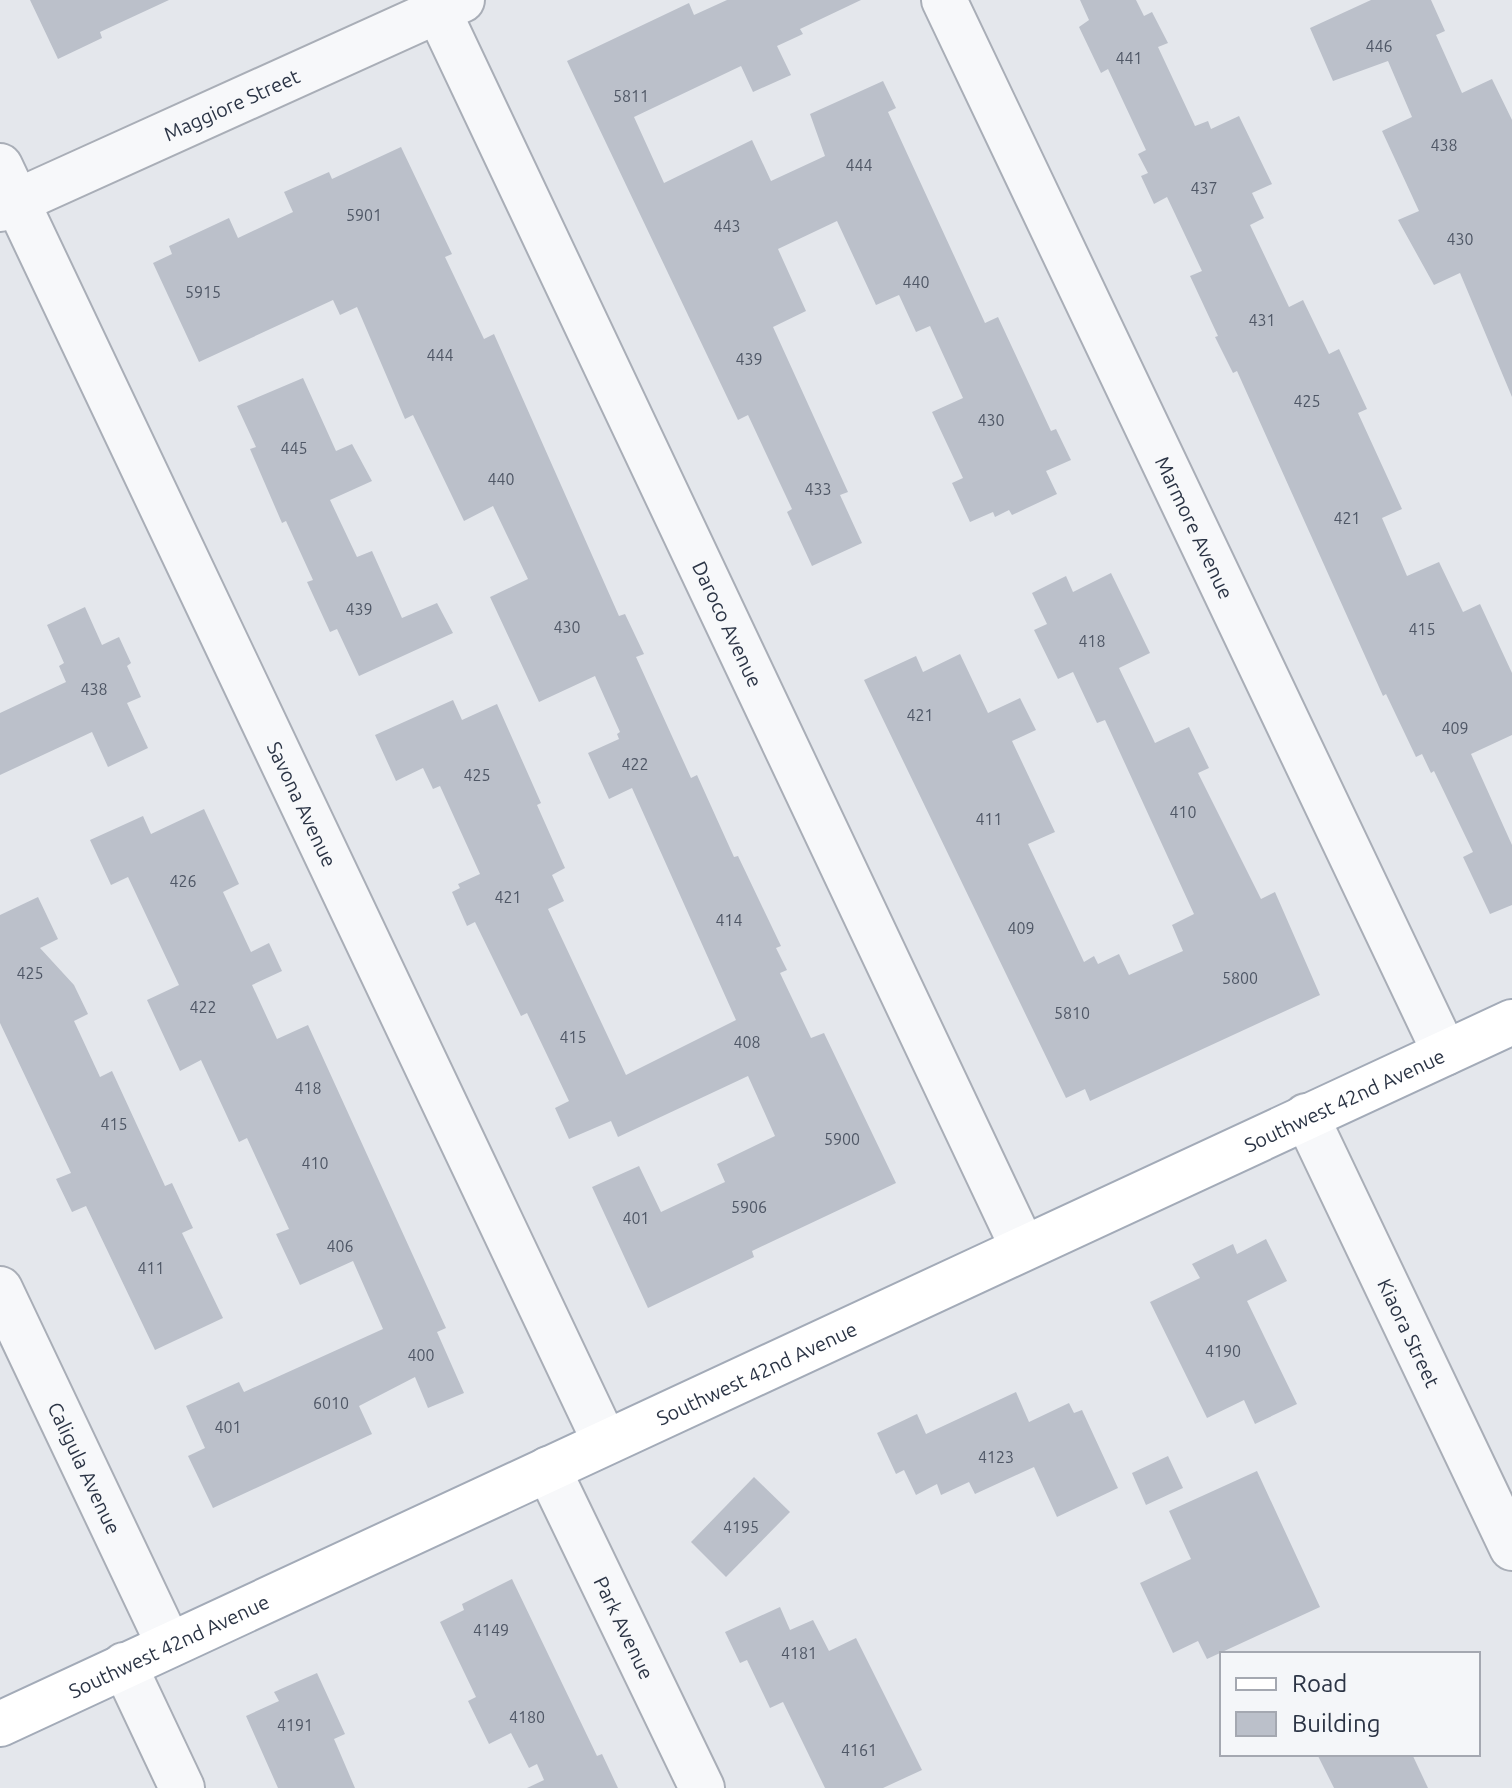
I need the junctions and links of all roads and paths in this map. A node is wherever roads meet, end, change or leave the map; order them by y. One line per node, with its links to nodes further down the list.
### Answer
1 (944, 0): 5 (street, Marmore Avenue)
2 (444, 4): 3 (street, Maggiore Street); 7 (street, Daroco Avenue)
3 (6, 192): 9 (street, Savona Avenue)
4 (1512, 1022): 5 (main road, Southwest 42nd Avenue)
5 (1445, 1053): 6 (main road, Southwest 42nd Avenue)
6 (1306, 1116): 7 (main road, Southwest 42nd Avenue); 11 (street, Kiaora Street)
7 (1023, 1248): 9 (main road, Southwest 42nd Avenue)
8 (0, 1289): 12 (street, Caligula Avenue)
9 (605, 1442): 10 (main road, Southwest 42nd Avenue)
10 (548, 1469): 12 (main road, Southwest 42nd Avenue); 16 (street, Park Avenue)
11 (1512, 1548)
12 (169, 1645): 13 (main road, Southwest 42nd Avenue)
13 (124, 1665): 14 (main road, Southwest 42nd Avenue); 15 (street)
14 (0, 1724)
15 (182, 1788)
16 (702, 1788)

